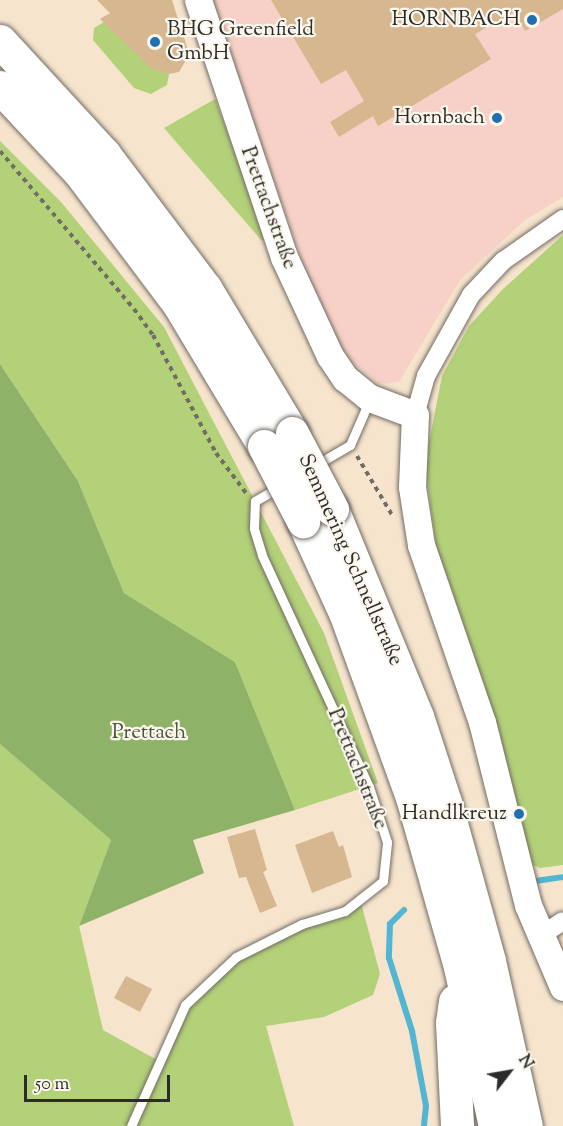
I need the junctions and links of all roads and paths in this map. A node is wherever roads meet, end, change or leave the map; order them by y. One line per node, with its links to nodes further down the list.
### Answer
1 (198, 0): 6 (street, Prettachstraße)
2 (0, 41): 8 (highway, Semmering Schnellstraße)
3 (0, 87): 8 (highway, Semmering Schnellstraße)
4 (0, 151): 12 (path)
5 (563, 219): 7 (street)
6 (370, 398): 7 (street, Prettachstraße); 9 (lane)
7 (415, 415): 16 (street)
8 (278, 439): 13 (highway, Semmering Schnellstraße, bridge)
9 (350, 445): 10 (lane); 14 (path)
10 (303, 473)
11 (293, 479): 12 (lane)
12 (255, 501): 20 (lane, Prettachstraße)
13 (317, 515): 17 (highway, Semmering Schnellstraße); 19 (highway, Semmering Schnellstraße)
14 (397, 526)
15 (563, 921): 16 (street)
16 (540, 936): 18 (street)
17 (460, 967): 21 (highway); 22 (highway, Semmering Schnellstraße)
18 (563, 987)
19 (512, 1060): 23 (highway, Semmering Schnellstraße); 24 (highway)
20 (131, 1126)
21 (457, 1126)
22 (495, 1126)
23 (526, 1126)
24 (543, 1126)

